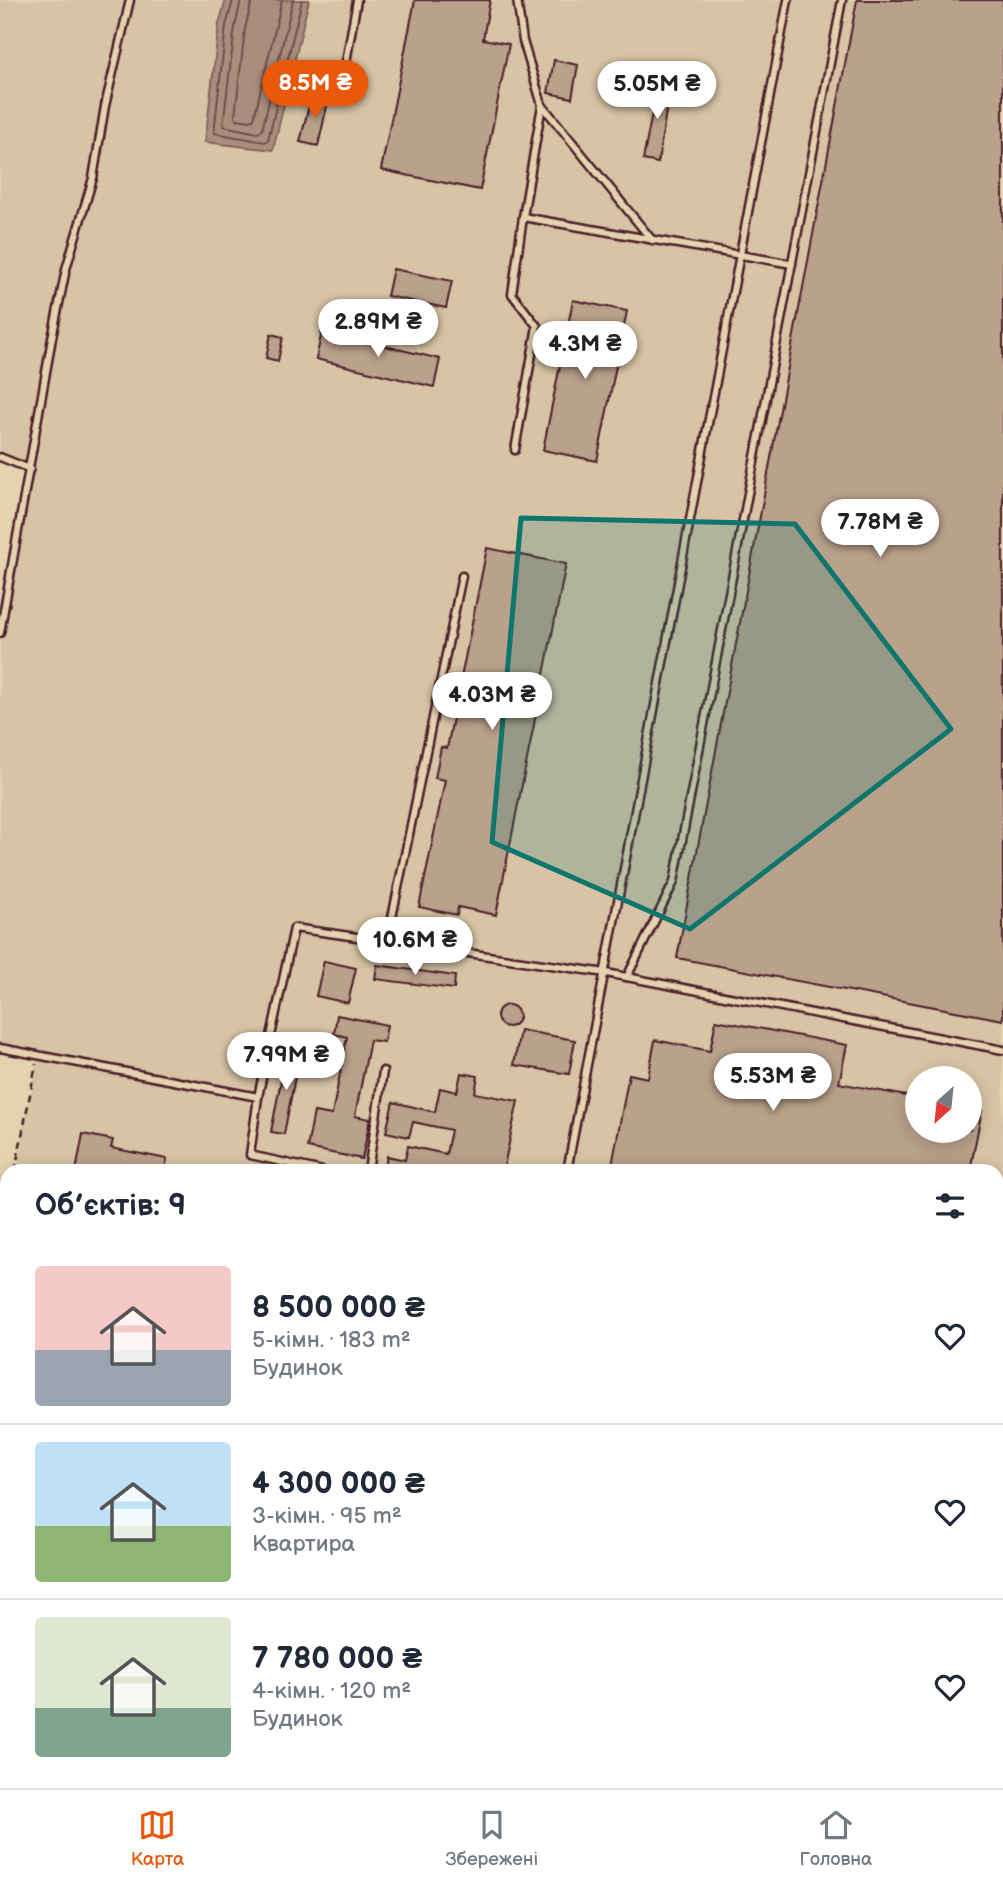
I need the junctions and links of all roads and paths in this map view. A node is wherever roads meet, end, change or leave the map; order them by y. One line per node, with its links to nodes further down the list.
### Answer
1 (130, 0): 14 (lane)
2 (357, 0): 6 (lane)
3 (517, 0): 7 (lane)
4 (788, 0): 10 (lane)
5 (842, 0): 11 (lane)
6 (346, 62)
7 (542, 105): 8 (lane); 9 (lane)
8 (523, 217): 9 (lane); 12 (lane)
9 (652, 240): 10 (lane)
10 (740, 255): 11 (lane); 18 (lane)
11 (792, 264): 19 (lane)
12 (515, 450)
13 (0, 457): 14 (lane)
14 (30, 469): 16 (lane)
15 (462, 576): 17 (lane)
16 (0, 633)
17 (387, 942): 18 (lane); 24 (lane)
18 (606, 973): 19 (lane); 28 (lane)
19 (627, 978): 21 (lane)
20 (0, 1048): 22 (lane)
21 (1003, 1050)
22 (38, 1055): 24 (lane); 25 (path)
23 (383, 1071): 27 (lane)
24 (258, 1097): 26 (lane)
25 (16, 1164)
26 (291, 1164)
27 (369, 1164)
28 (568, 1164)

